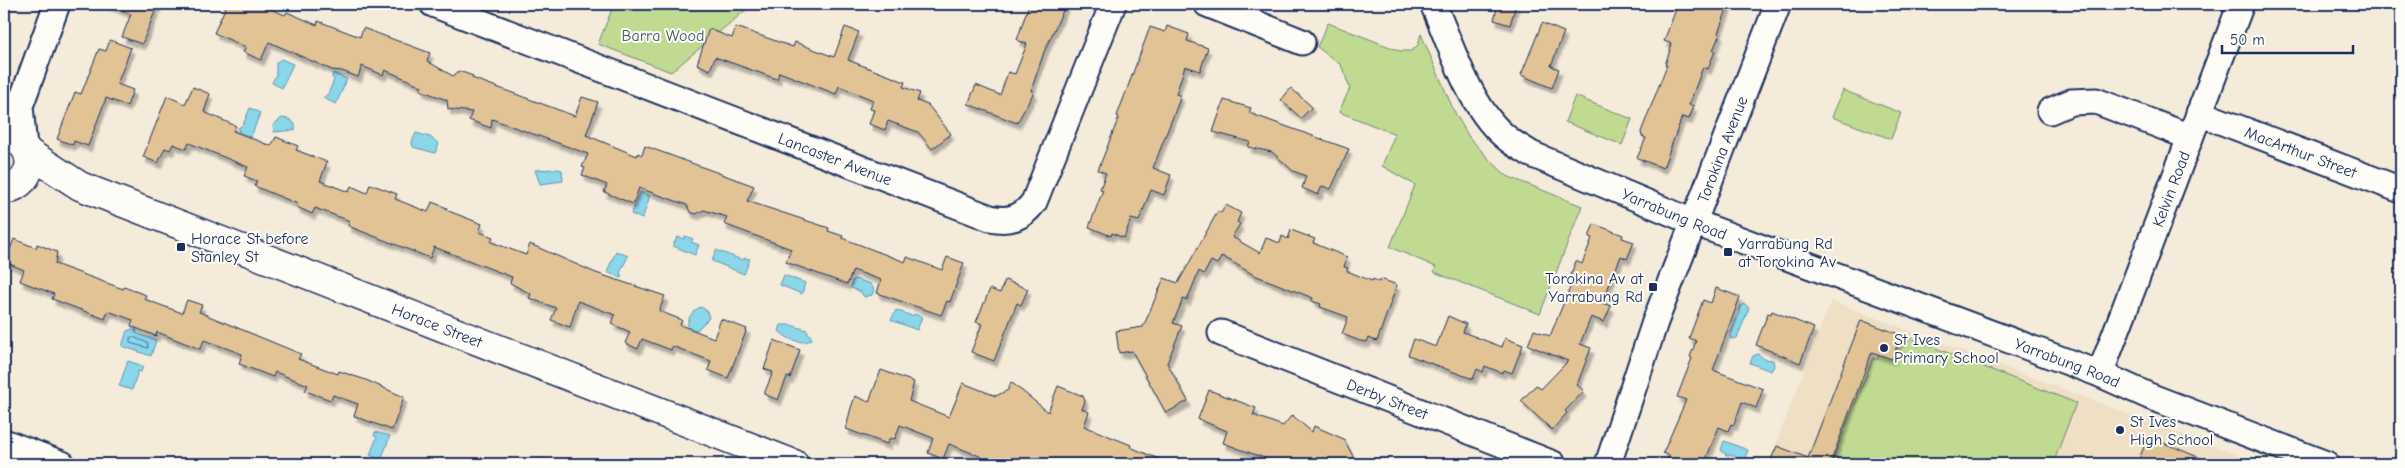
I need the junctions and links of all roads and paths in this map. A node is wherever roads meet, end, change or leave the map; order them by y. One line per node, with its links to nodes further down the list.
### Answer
1 (57, 4): 10 (street)
2 (433, 4): 3 (street, Lancaster Avenue)
3 (1113, 4)
4 (1207, 4): 8 (street)
5 (1434, 4): 17 (street, Yarrabung Road)
6 (1778, 4): 17 (street, Torokina Avenue)
7 (2241, 4): 11 (street, Kelvin Road)
8 (1302, 42)
9 (2050, 111): 12 (street)
10 (12, 113): 13 (street)
11 (2199, 113): 12 (street, Kelvin Road); 16 (street, MacArthur Street)
12 (2190, 137): 19 (street, Kelvin Road)
13 (19, 145): 14 (main road, Horace Street); 15 (main road)
14 (80, 186): 15 (main road, Horace Street); 22 (main road, Horace Street)
15 (7, 190)
16 (2401, 190)
17 (1693, 222): 19 (street, Yarrabung Road); 24 (street, Torokina Avenue)
18 (1221, 333): 23 (street, Derby Street)
19 (2100, 374): 25 (street, Yarrabung Road)
20 (4, 442): 21 (street)
21 (62, 464)
22 (794, 464)
23 (1553, 464)
24 (1608, 464)
25 (2326, 464)

